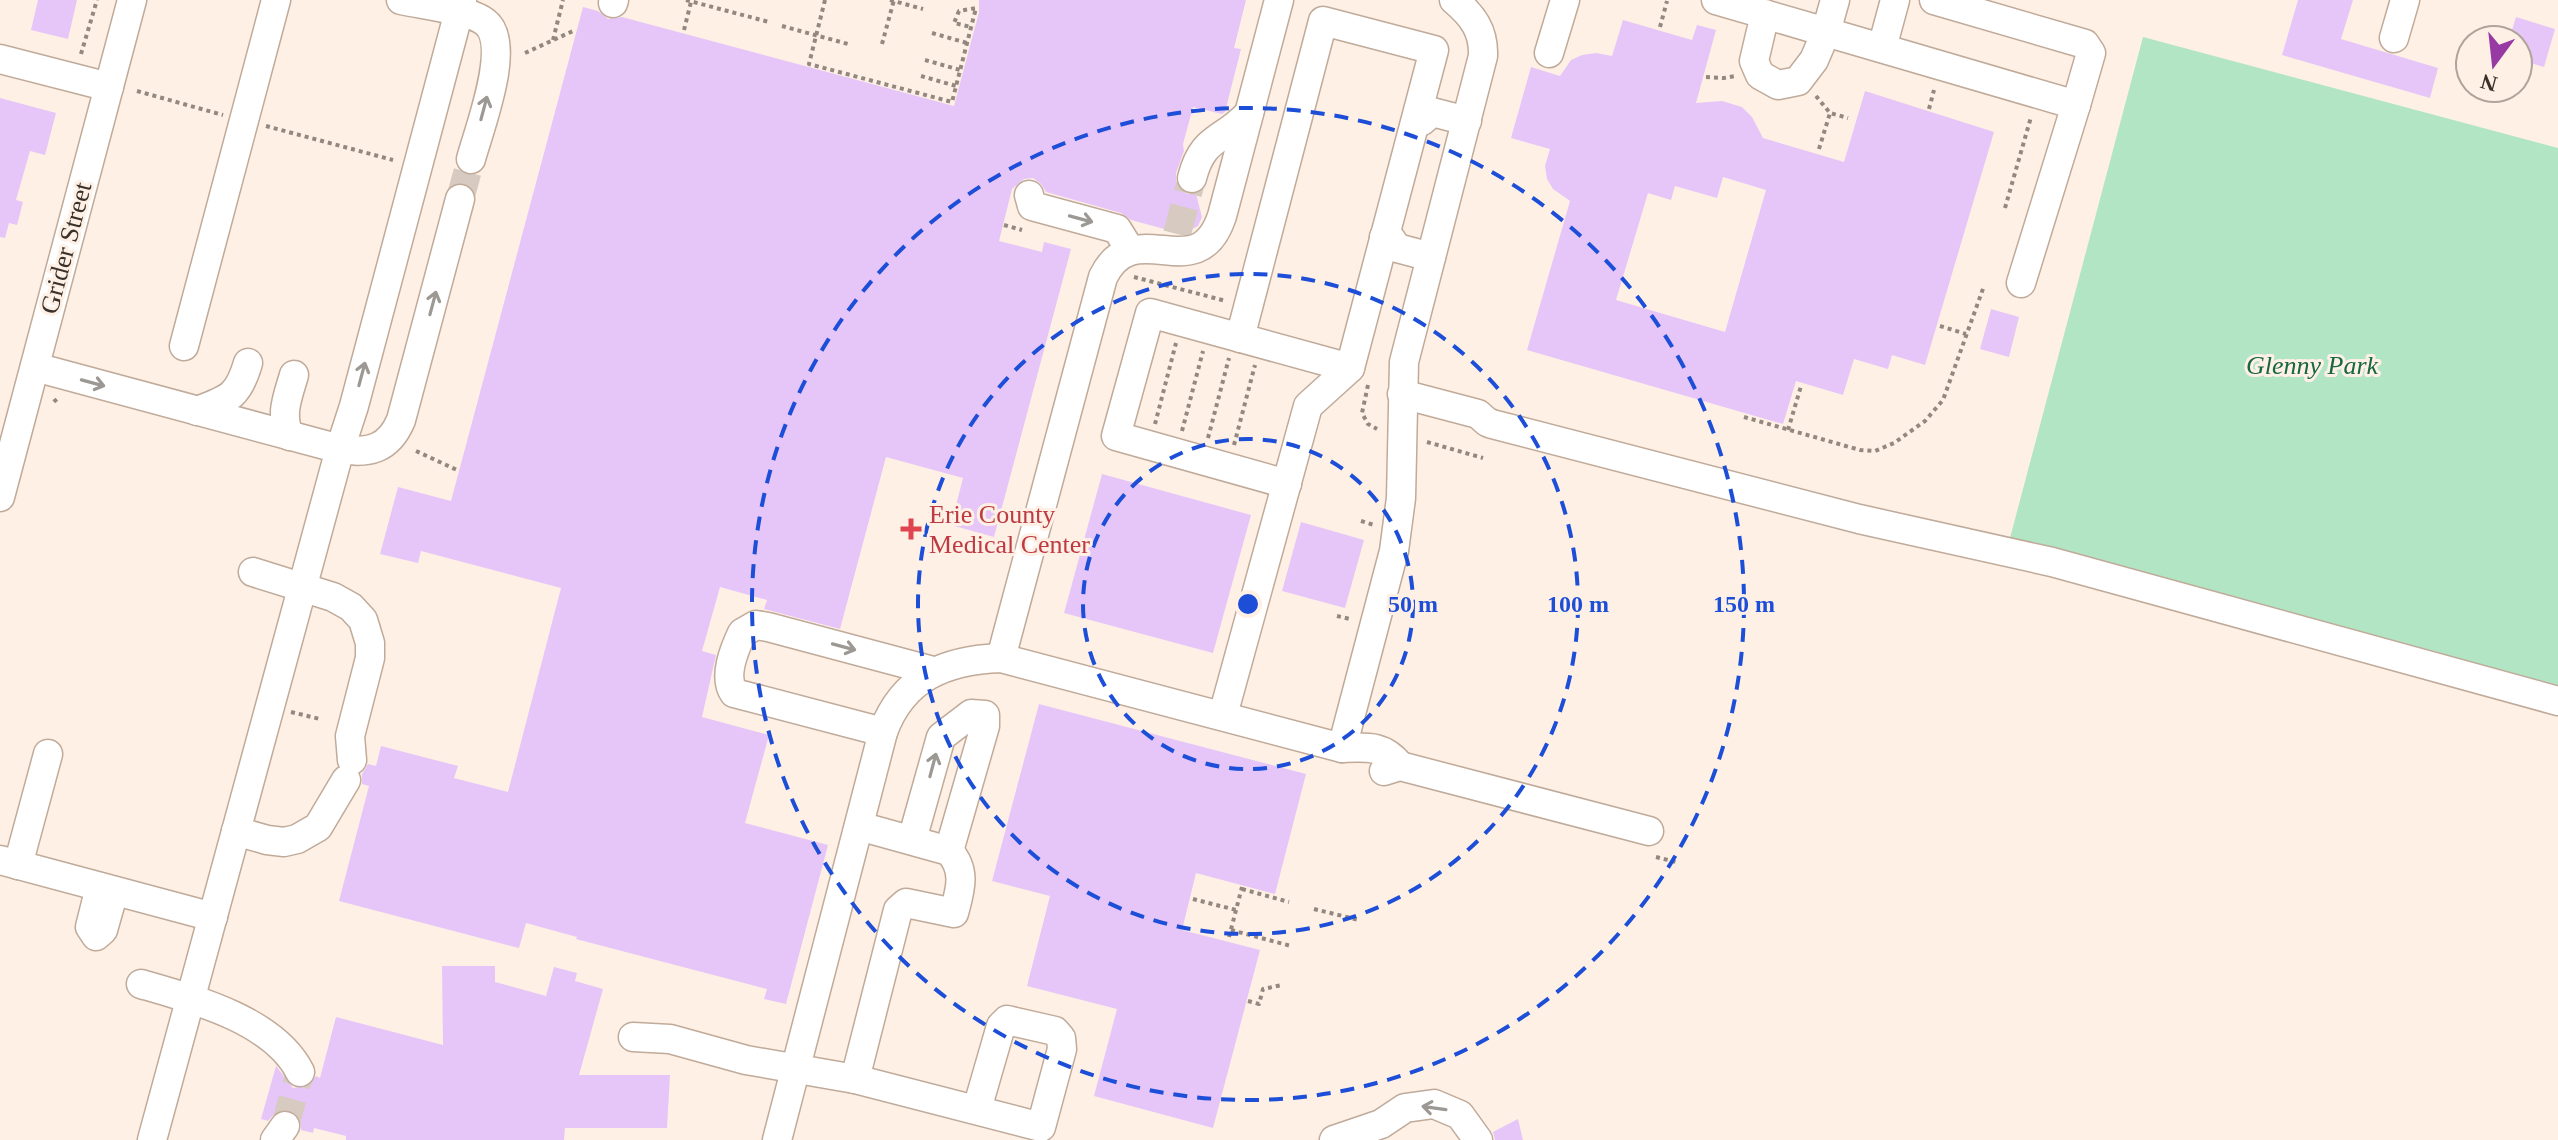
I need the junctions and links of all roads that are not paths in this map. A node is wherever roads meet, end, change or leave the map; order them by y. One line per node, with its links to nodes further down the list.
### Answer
1 (132, 0): 19 (street, Grider Street)
2 (276, 0): 32 (street)
3 (402, 0): 12 (street)
4 (1279, 0): 21 (street)
5 (1454, 0): 23 (street)
6 (1565, 0): 17 (street)
7 (1716, 0): 13 (street)
8 (1835, 0): 14 (street)
9 (1895, 0): 16 (street)
10 (1934, 0): 20 (street)
11 (2405, 0): 15 (street)
12 (460, 6): 24 (street, one-way to 12); 41 (street, one-way to 12)
13 (1765, 14): 14 (street); 14 (street)
14 (1826, 32): 16 (street)
15 (2394, 38)
16 (1882, 48): 20 (street)
17 (1549, 53)
18 (0, 59): 19 (street)
19 (123, 89): 35 (street, Grider Street)
20 (2076, 105): 31 (street)
21 (1249, 113): 25 (street); 30 (street)
22 (1419, 120): 23 (street); 28 (street); 33 (street)
23 (1464, 132): 29 (street)
24 (471, 159)
25 (1192, 178)
26 (1029, 195): 30 (street, one-way to 30)
27 (460, 199): 41 (street, one-way to 27)
28 (1388, 238): 29 (street); 37 (street)
29 (1433, 248): 38 (street)
30 (1127, 262): 46 (street)
31 (2021, 283)
32 (184, 346)
33 (1242, 349): 37 (street); 42 (street)
34 (248, 363): 39 (street)
35 (35, 367): 39 (street, one-way to 39); 43 (street, Grider Street)
36 (294, 375): 40 (street)
37 (1360, 377): 42 (street)
38 (1392, 405): 48 (street); 51 (street)
39 (197, 411): 40 (street)
40 (290, 436): 41 (street)
41 (340, 449): 45 (street)
42 (1287, 484): 49 (street)
43 (0, 497)
44 (253, 572): 45 (street)
45 (302, 588): 54 (street); 54 (street)
46 (1001, 658): 47 (street); 49 (street)
47 (933, 671): 50 (street); 50 (street, one-way to 47)
48 (2558, 701)
49 (1223, 715): 51 (street)
50 (883, 732): 53 (street)
51 (1342, 748): 56 (street)
52 (44, 766): 58 (street)
53 (859, 826): 55 (street); 65 (street)
54 (236, 831): 60 (street)
55 (912, 840): 57 (street); 57 (street, one-way to 57)
56 (1652, 844)
57 (949, 851): 67 (street)
58 (17, 865): 59 (street)
59 (107, 889): 60 (street); 61 (street)
60 (213, 917): 63 (street)
61 (96, 936)
62 (141, 984): 63 (street)
63 (191, 998): 66 (street); 71 (street)
64 (633, 1037): 65 (street)
65 (795, 1070): 67 (street); 72 (street)
66 (300, 1072)
67 (855, 1079): 68 (street)
68 (977, 1109): 70 (street); 70 (street)
69 (1378, 1132): 73 (street); 74 (street, one-way to 69)
70 (1039, 1134)
71 (152, 1140)
72 (777, 1140)
73 (1334, 1140)
74 (1478, 1140)

